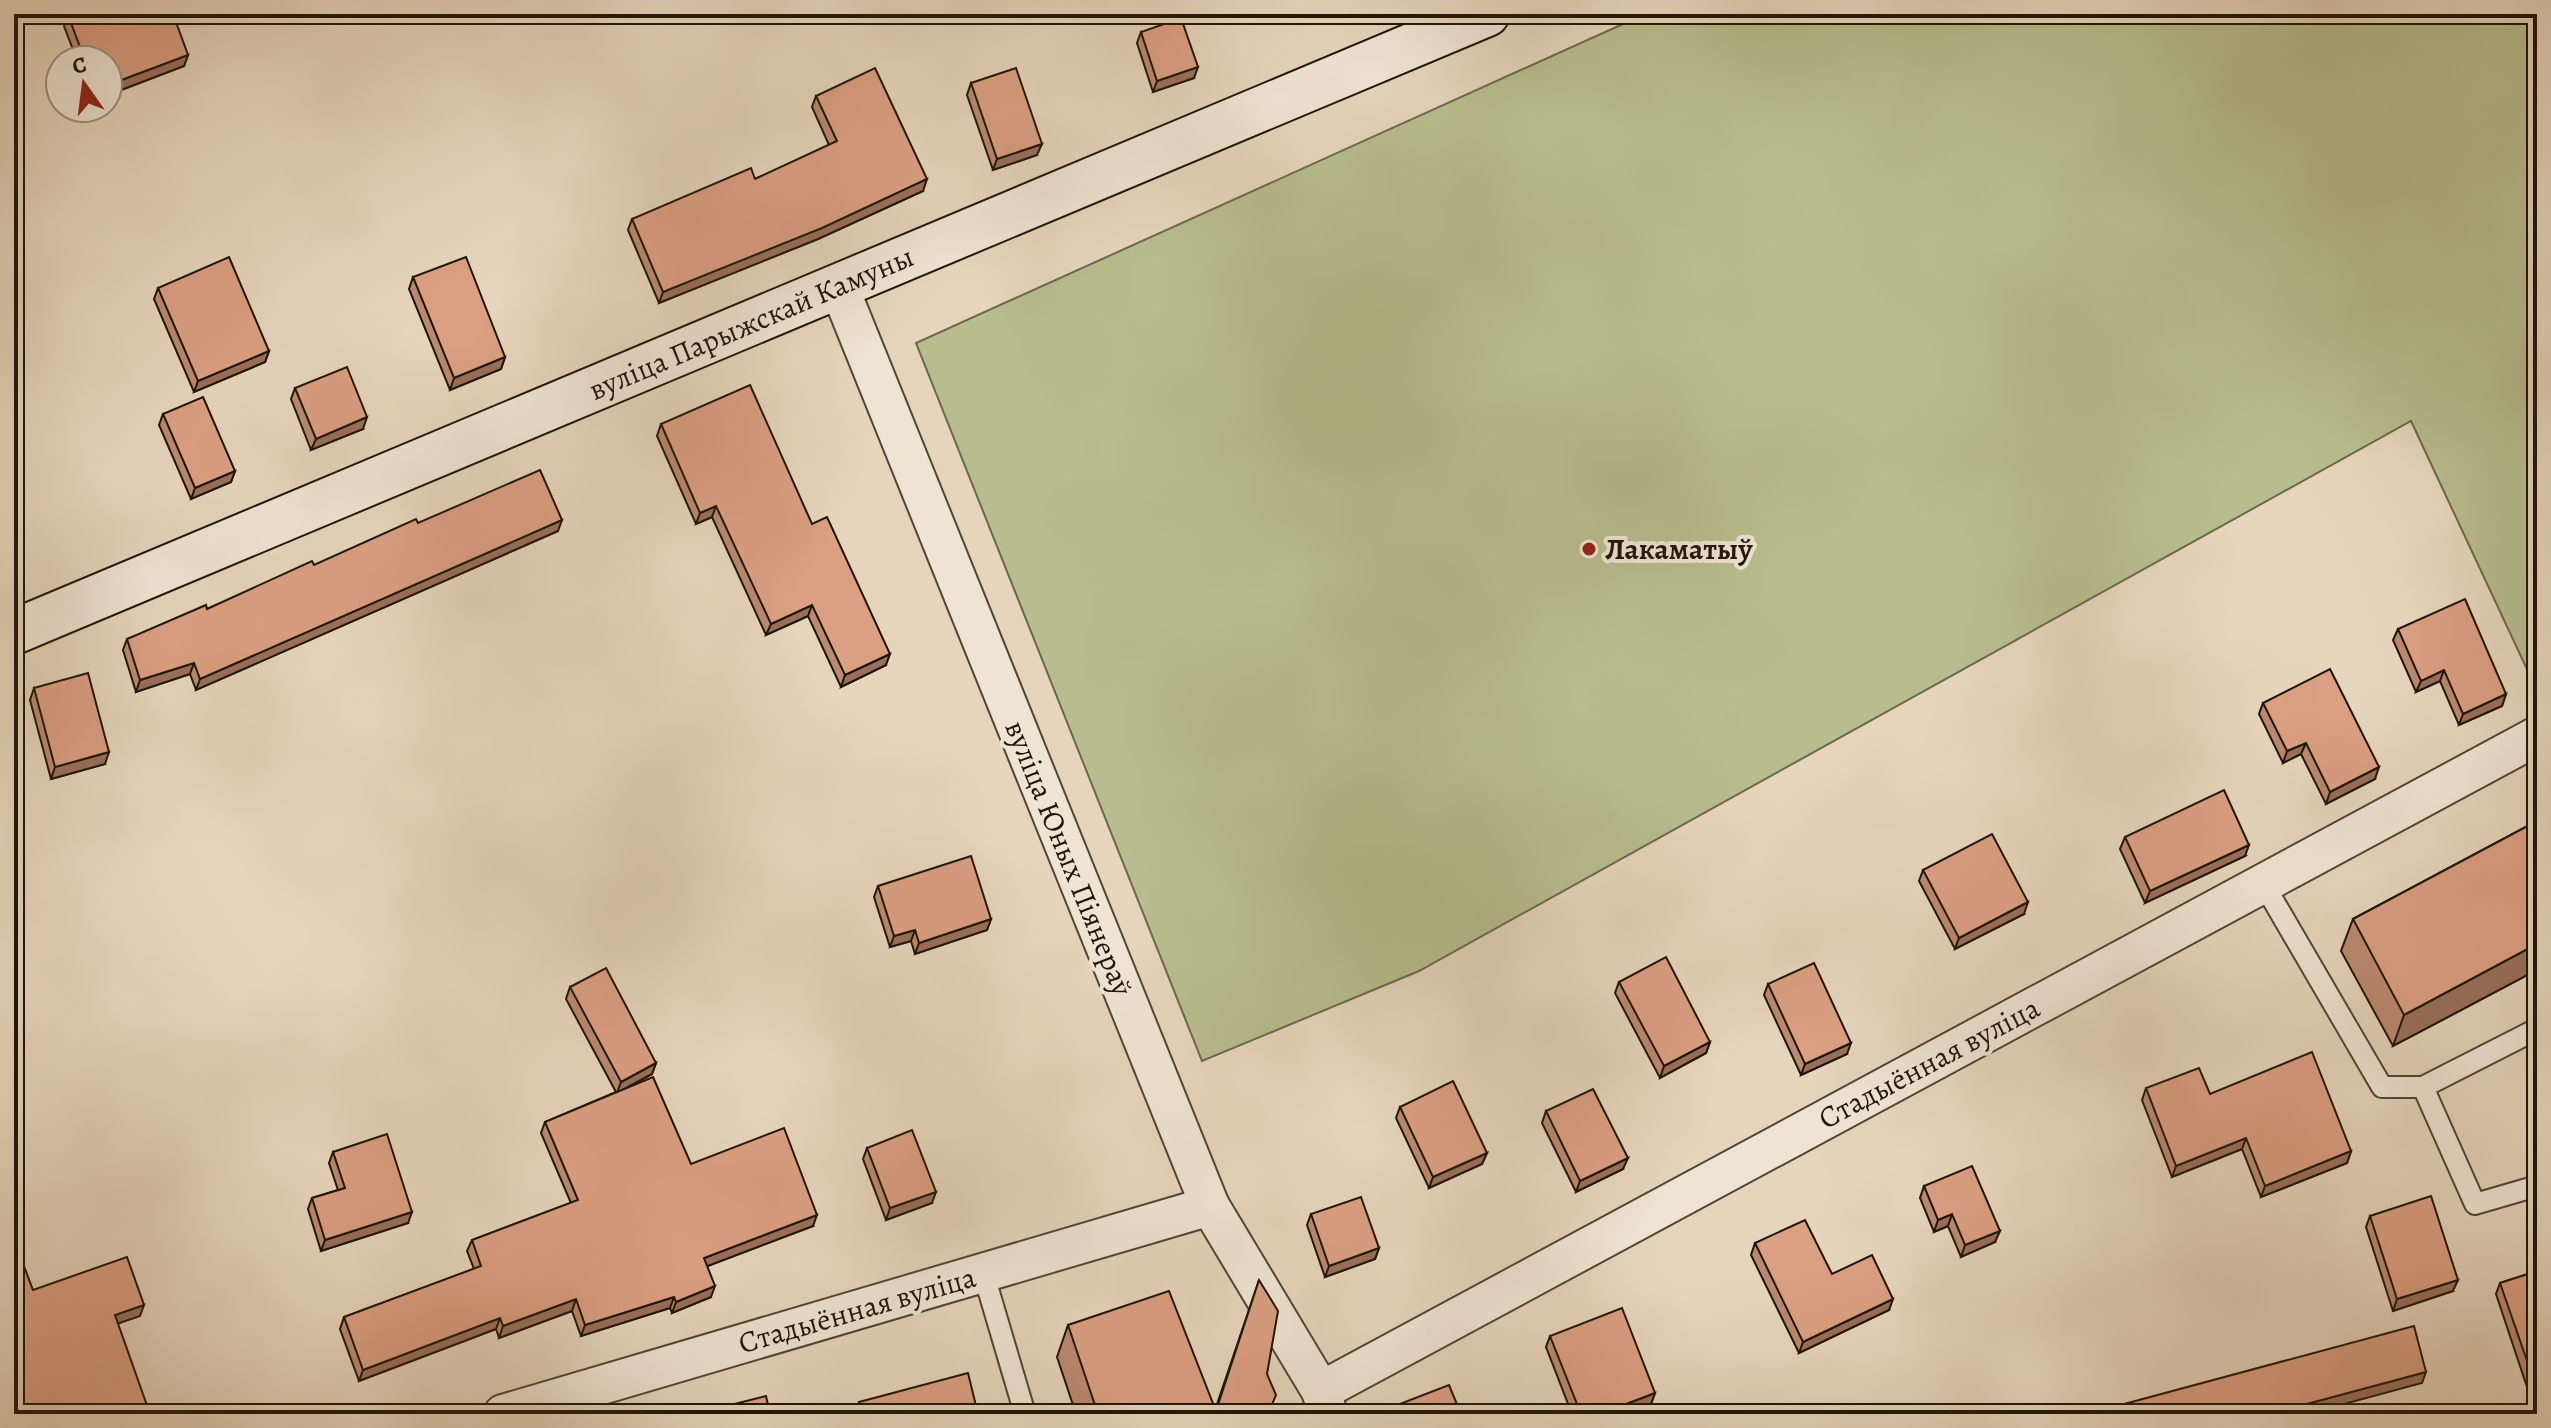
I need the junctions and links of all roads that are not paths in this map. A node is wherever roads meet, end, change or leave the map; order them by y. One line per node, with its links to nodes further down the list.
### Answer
1 (1487, 14): 2 (street, вуліца Парыжскай Камуны)
2 (839, 287): 3 (street, вуліца Парыжскай Камуны); 9 (street, вуліца Юных Піянераў)
3 (14, 632)
4 (2537, 736): 5 (street, Стадыённая вуліца)
5 (2263, 883): 7 (lane); 11 (street, Стадыённая вуліца)
6 (2537, 1029): 7 (lane)
7 (2423, 1087): 8 (lane)
8 (2537, 1186)
9 (1210, 1206): 10 (street, Стадыённая вуліца); 11 (street, вуліца Юных Піянераў)
10 (983, 1272): 12 (street, Стадыённая вуліца); 13 (lane)
11 (1325, 1402)
12 (503, 1414)
13 (1025, 1414)

